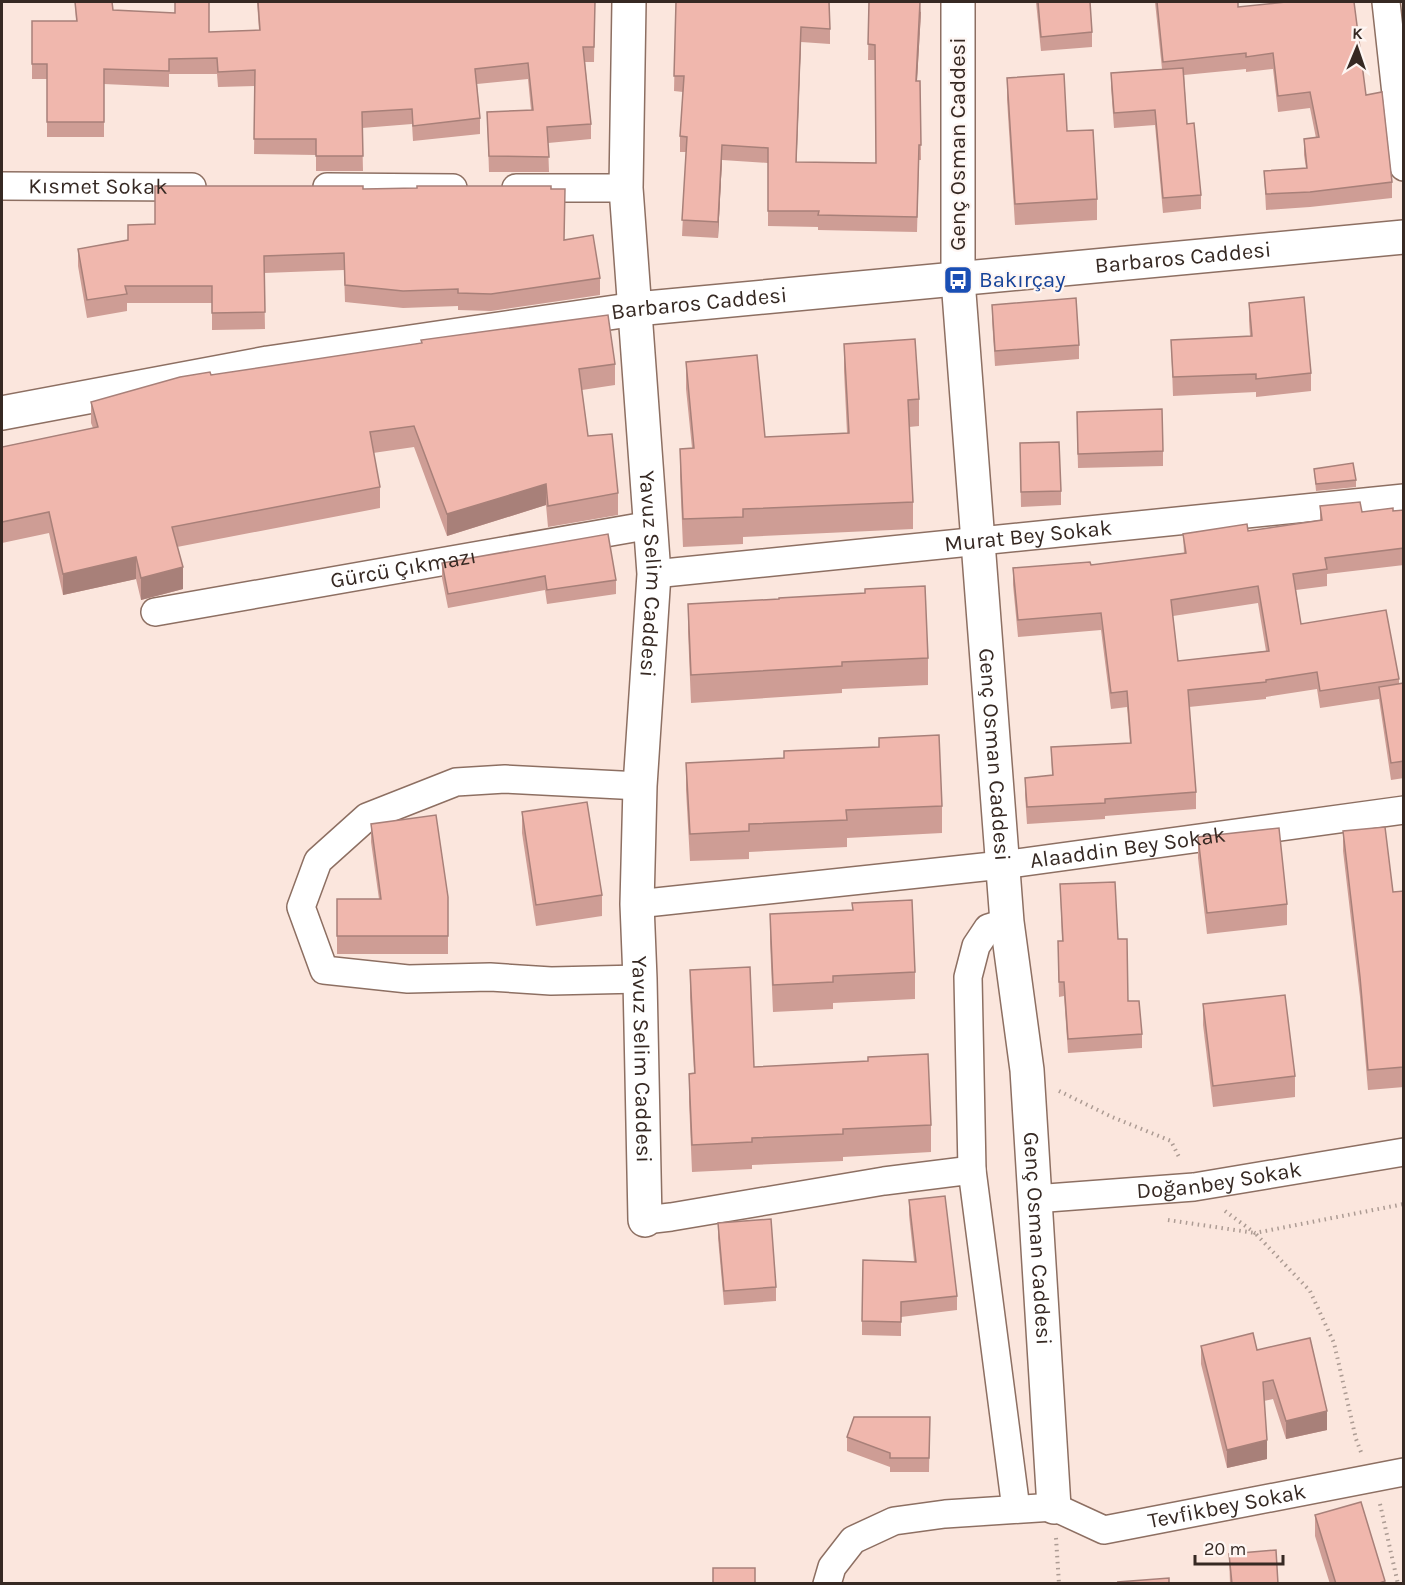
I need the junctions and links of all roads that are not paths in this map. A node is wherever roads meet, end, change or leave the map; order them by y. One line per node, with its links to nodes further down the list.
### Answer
1 (629, 2): 8 (street, Yavuz Selim Caddesi)
2 (958, 2): 10 (street, Genç Osman Caddesi)
3 (1386, 2): 4 (street)
4 (1404, 167)
5 (2, 186): 6 (street, Kısmet Sokak)
6 (214, 187)
7 (308, 187): 8 (street)
8 (626, 188): 11 (street, Yavuz Selim Caddesi)
9 (1404, 237): 10 (street, Barbaros Caddesi)
10 (958, 280): 11 (street, Barbaros Caddesi); 15 (street, Genç Osman Caddesi)
11 (636, 309): 12 (street, Barbaros Caddesi); 14 (street, Yavuz Selim Caddesi)
12 (2, 413)
13 (1404, 498): 15 (street, Murat Bey Sokak)
14 (651, 525): 16 (street, Yavuz Selim Caddesi); 17 (street, Gürcü Çıkmazı)
15 (978, 540): 16 (street, Murat Bey Sokak); 20 (street, Genç Osman Caddesi)
16 (654, 574): 18 (street, Yavuz Selim Caddesi)
17 (155, 612)
18 (640, 786): 21 (street, Yavuz Selim Caddesi); 23 (street)
19 (1404, 810): 20 (street, Alaaddin Bey Sokak)
20 (1002, 865): 21 (street, Alaaddin Bey Sokak); 22 (street, Genç Osman Caddesi)
21 (637, 904): 23 (street, Yavuz Selim Caddesi)
22 (1007, 922): 25 (street); 26 (street, Genç Osman Caddesi)
23 (640, 980): 27 (street, Yavuz Selim Caddesi)
24 (1404, 1152): 26 (street, Doğanbey Sokak)
25 (972, 1170): 27 (street); 30 (street)
26 (1034, 1199): 29 (street, Genç Osman Caddesi)
27 (645, 1220)
28 (1404, 1473): 29 (street, Tevfikbey Sokak)
29 (1054, 1507): 30 (street)
30 (1016, 1509): 31 (street)
31 (827, 1584)

